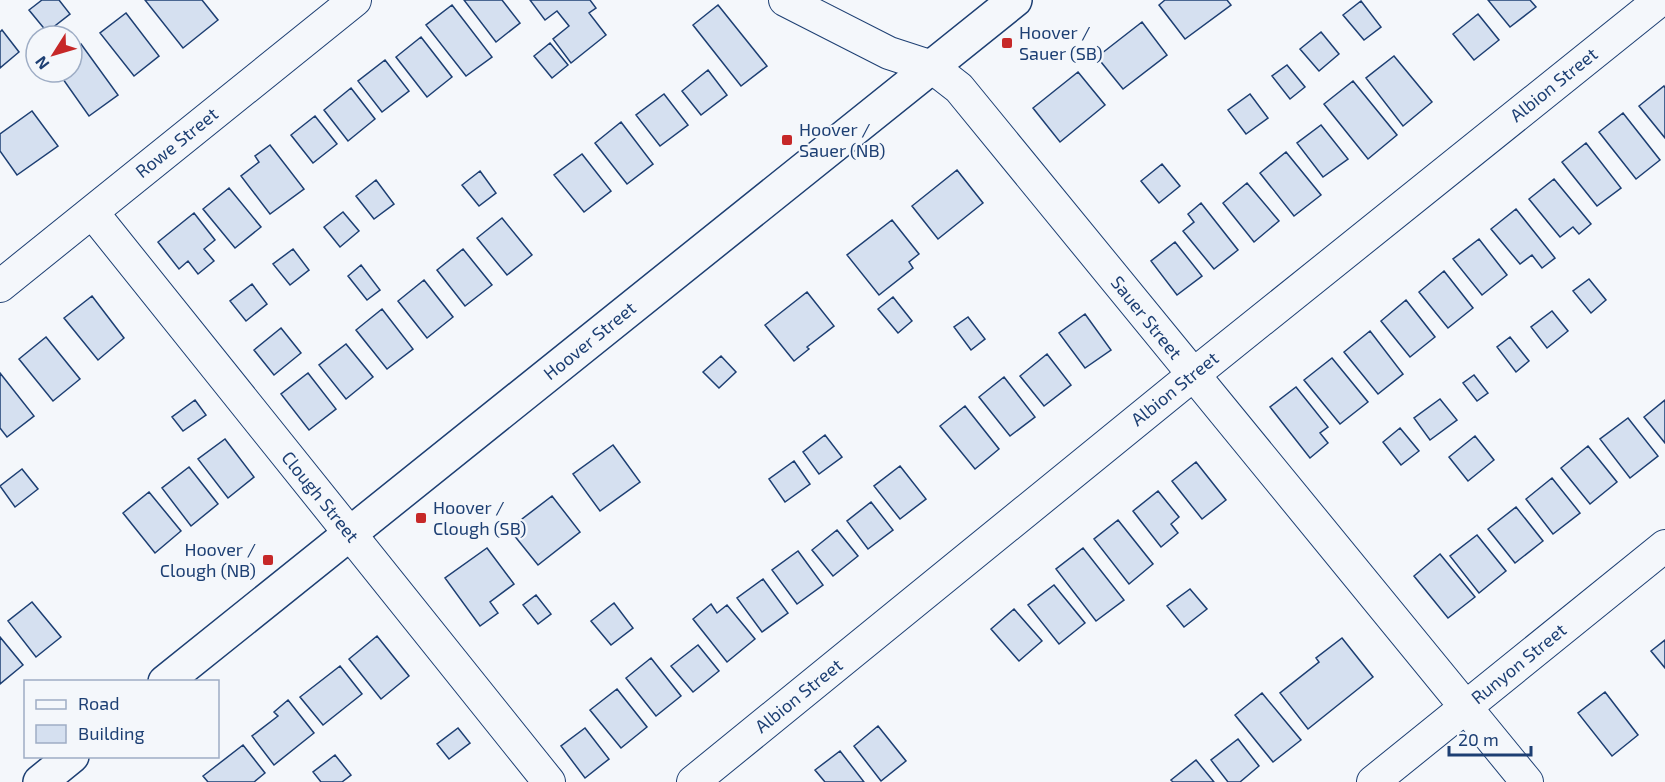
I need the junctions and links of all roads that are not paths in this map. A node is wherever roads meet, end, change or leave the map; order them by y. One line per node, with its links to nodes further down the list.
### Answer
1 (355, 0): 6 (street, Rowe Street)
2 (785, 0): 5 (street, Sauer Street)
3 (1015, 0): 5 (main road, Hoover Street)
4 (1660, 0): 8 (street, Albion Street)
5 (932, 67): 8 (street, Sauer Street); 9 (main road, Hoover Street)
6 (92, 212): 7 (street, Rowe Street); 9 (street, Clough Street)
7 (0, 286)
8 (1193, 375): 12 (street, Sauer Street); 16 (street, Albion Street)
9 (350, 534): 11 (main road, Hoover Street); 15 (street, Clough Street)
10 (1665, 546): 12 (street, Runyon Street)
11 (166, 680)
12 (1465, 707): 17 (street, Runyon Street); 18 (street, Sauer Street)
13 (70, 758): 14 (main road)
14 (40, 782)
15 (549, 782)
16 (693, 782)
17 (1373, 782)
18 (1527, 782)

